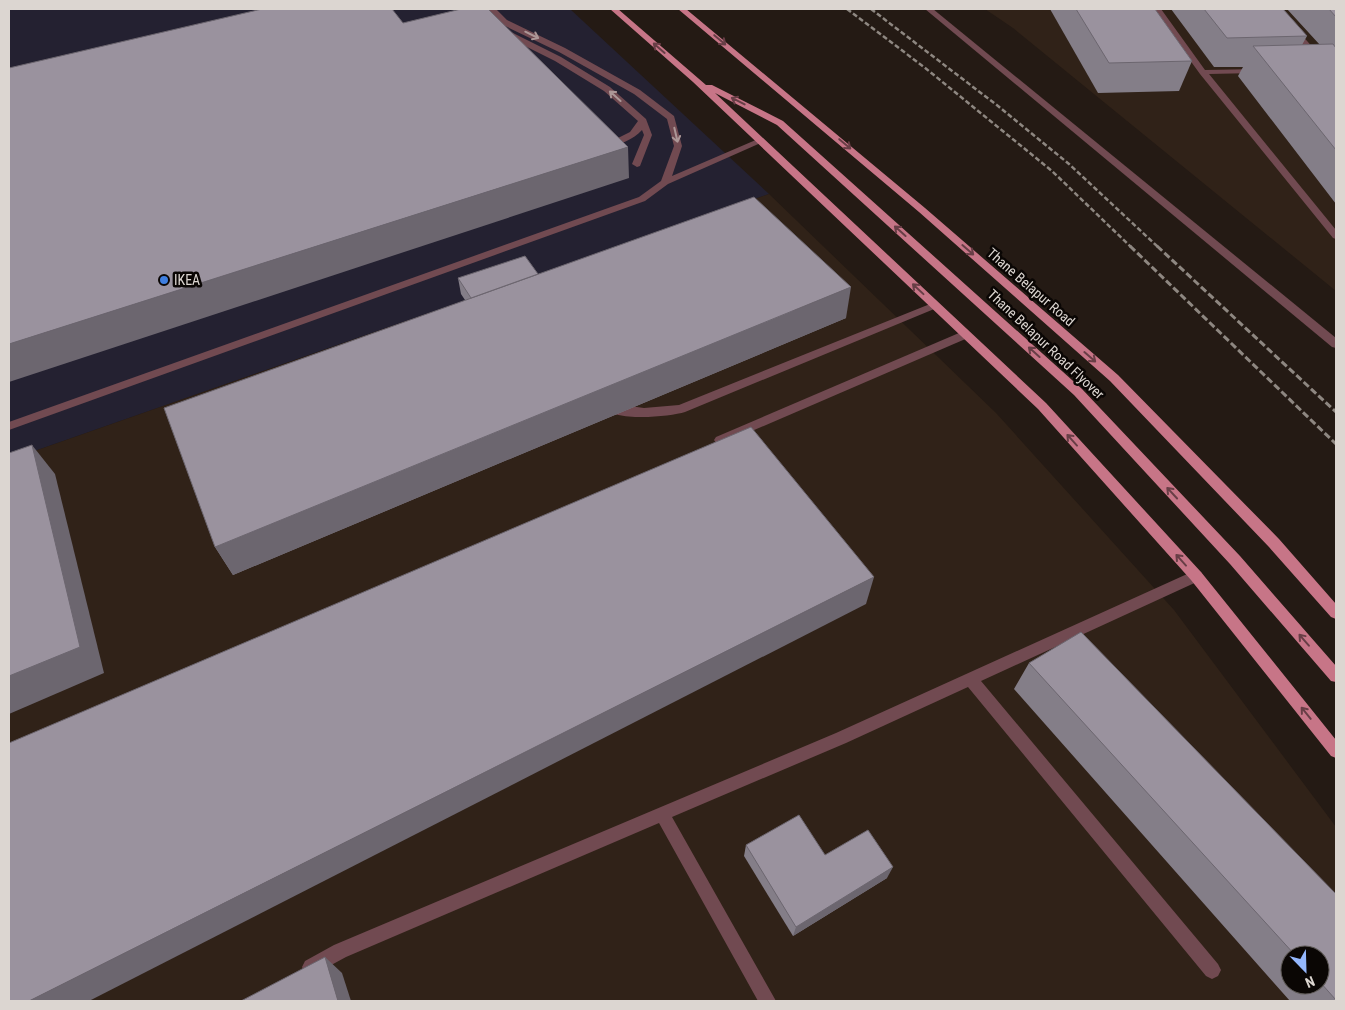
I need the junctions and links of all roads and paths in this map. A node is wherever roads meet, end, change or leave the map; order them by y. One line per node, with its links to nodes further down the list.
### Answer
1 (482, 9): 14 (lane, one-way to 1)
2 (492, 9): 18 (lane, one-way to 18)
3 (614, 9): 13 (main road, one-way to 3)
4 (682, 9): 27 (main road, Thane Belapur Road, one-way to 27)
5 (929, 9): 22 (lane)
6 (1157, 9): 11 (lane)
7 (1275, 9): 9 (lane)
8 (1318, 69): 9 (lane)
9 (1332, 69): 12 (lane)
10 (1260, 70): 11 (lane)
11 (1203, 72): 19 (lane)
12 (1336, 79)
13 (696, 80): 15 (main road); 28 (main road, Thane Belapur Road Flyover, one-way to 13)
14 (643, 121): 16 (lane); 17 (lane)
15 (761, 141): 18 (lane); 20 (main road, one-way to 15)
16 (608, 145)
17 (637, 164)
18 (665, 182): 24 (lane)
19 (1336, 236)
20 (935, 305): 21 (main road); 23 (lane)
21 (966, 334): 25 (lane); 26 (main road, one-way to 21)
22 (1336, 344)
23 (601, 400)
24 (9, 426)
25 (709, 445)
26 (1196, 576): 29 (lane); 30 (main road, one-way to 26)
27 (1336, 613)
28 (1336, 676)
29 (970, 679): 31 (lane); 32 (lane)
30 (1336, 751)
31 (662, 814): 33 (lane); 34 (lane)
32 (1212, 970)
33 (300, 974)
34 (767, 1001)

